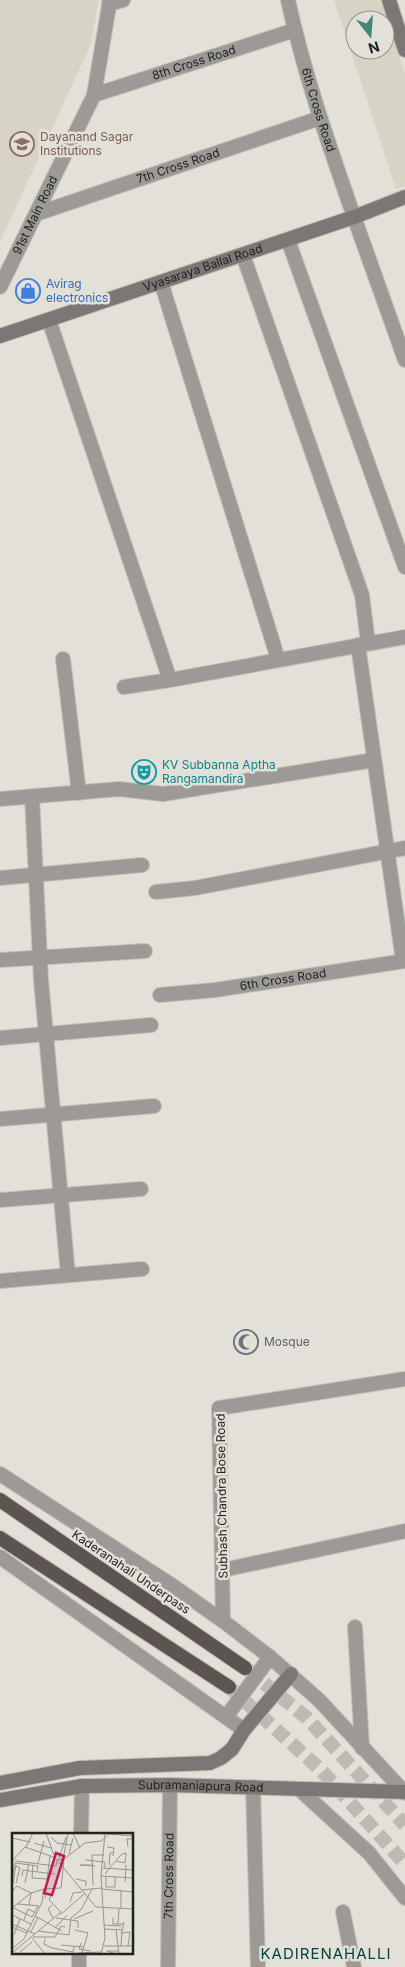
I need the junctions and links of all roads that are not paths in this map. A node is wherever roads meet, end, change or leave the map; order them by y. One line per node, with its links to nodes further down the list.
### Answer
1 (123, 0): 4 (street)
2 (288, 0): 5 (street, 6th Cross Road)
3 (388, 0): 6 (main road)
4 (110, 2): 7 (street, 91st Main Road)
5 (295, 30): 7 (street, 8th Cross Road); 8 (street, 6th Cross Road)
6 (405, 50)
7 (94, 95): 10 (street, 91st Main Road)
8 (320, 118): 10 (street, 7th Cross Road); 11 (street, 6th Cross Road)
9 (405, 197): 11 (main road, Vyasaraya Ballal Road)
10 (36, 214): 15 (street, 91st Main Road)
11 (354, 217): 12 (main road, Vyasaraya Ballal Road); 18 (street, 6th Cross Road)
12 (288, 240): 13 (main road, Vyasaraya Ballal Road); 20 (street)
13 (242, 255): 14 (main road, Vyasaraya Ballal Road); 22 (street)
14 (160, 282): 16 (main road, Vyasaraya Ballal Road); 24 (street)
15 (0, 287)
16 (49, 320): 17 (main road, Vyasaraya Ballal Road); 25 (street)
17 (0, 336)
18 (402, 341): 19 (street, 6th Cross Road)
19 (405, 360)
20 (405, 567)
21 (405, 638): 22 (street)
22 (363, 644): 24 (street); 27 (street)
23 (63, 659): 28 (street)
24 (278, 659): 25 (street)
25 (170, 680): 26 (street)
26 (124, 687)
27 (374, 760): 28 (street); 32 (street)
28 (79, 792): 29 (street)
29 (32, 797): 30 (street); 34 (street)
30 (0, 799)
31 (405, 848): 32 (street)
32 (388, 852): 36 (street); 40 (street)
33 (142, 865): 34 (street)
34 (35, 875): 35 (street); 38 (street)
35 (0, 878)
36 (156, 892)
37 (144, 951): 38 (street)
38 (39, 958): 39 (street); 43 (street)
39 (0, 960)
40 (404, 961): 41 (street, 6th Cross Road)
41 (160, 995)
42 (151, 1025): 43 (street)
43 (46, 1034): 44 (street); 46 (street)
44 (0, 1038)
45 (154, 1106): 46 (street)
46 (53, 1115): 47 (street); 49 (street)
47 (0, 1119)
48 (141, 1189): 49 (street)
49 (61, 1195): 50 (street); 52 (street)
50 (0, 1200)
51 (142, 1269): 52 (street)
52 (68, 1275): 53 (street)
53 (0, 1281)
54 (405, 1378): 60 (street, Subhash Chandra Bose Road)
55 (0, 1474): 61 (street)
56 (0, 1500): 64 (highway, Kaderanahali Underpass)
57 (405, 1531): 60 (street)
58 (0, 1538): 66 (highway)
59 (0, 1557): 67 (street)
60 (223, 1570): 61 (street, Subhash Chandra Bose Road)
61 (223, 1621): 63 (street)
62 (355, 1627): 69 (street)
63 (270, 1657): 65 (street); 67 (street)
64 (245, 1668)
65 (291, 1674): 68 (main road); 69 (street)
66 (229, 1688)
67 (226, 1717): 68 (street)
68 (244, 1730): 70 (main road)
69 (362, 1748): 75 (street)
70 (0, 1783)
71 (170, 1785): 72 (main road, Subramaniapura Road); 73 (main road, Subramaniapura Road); 82 (street, 7th Cross Road)
72 (82, 1786): 76 (main road, Subramaniapura Road); 77 (street)
73 (253, 1788): 74 (main road, Subramaniapura Road); 83 (street)
74 (299, 1789): 75 (main road, Subramaniapura Road); 78 (street)
75 (405, 1793)
76 (0, 1800)
77 (81, 1833)
78 (405, 1898)
79 (343, 1912): 84 (street)
80 (79, 1954): 81 (street)
81 (79, 1967)
82 (168, 1967)
83 (258, 1967)
84 (354, 1967)

